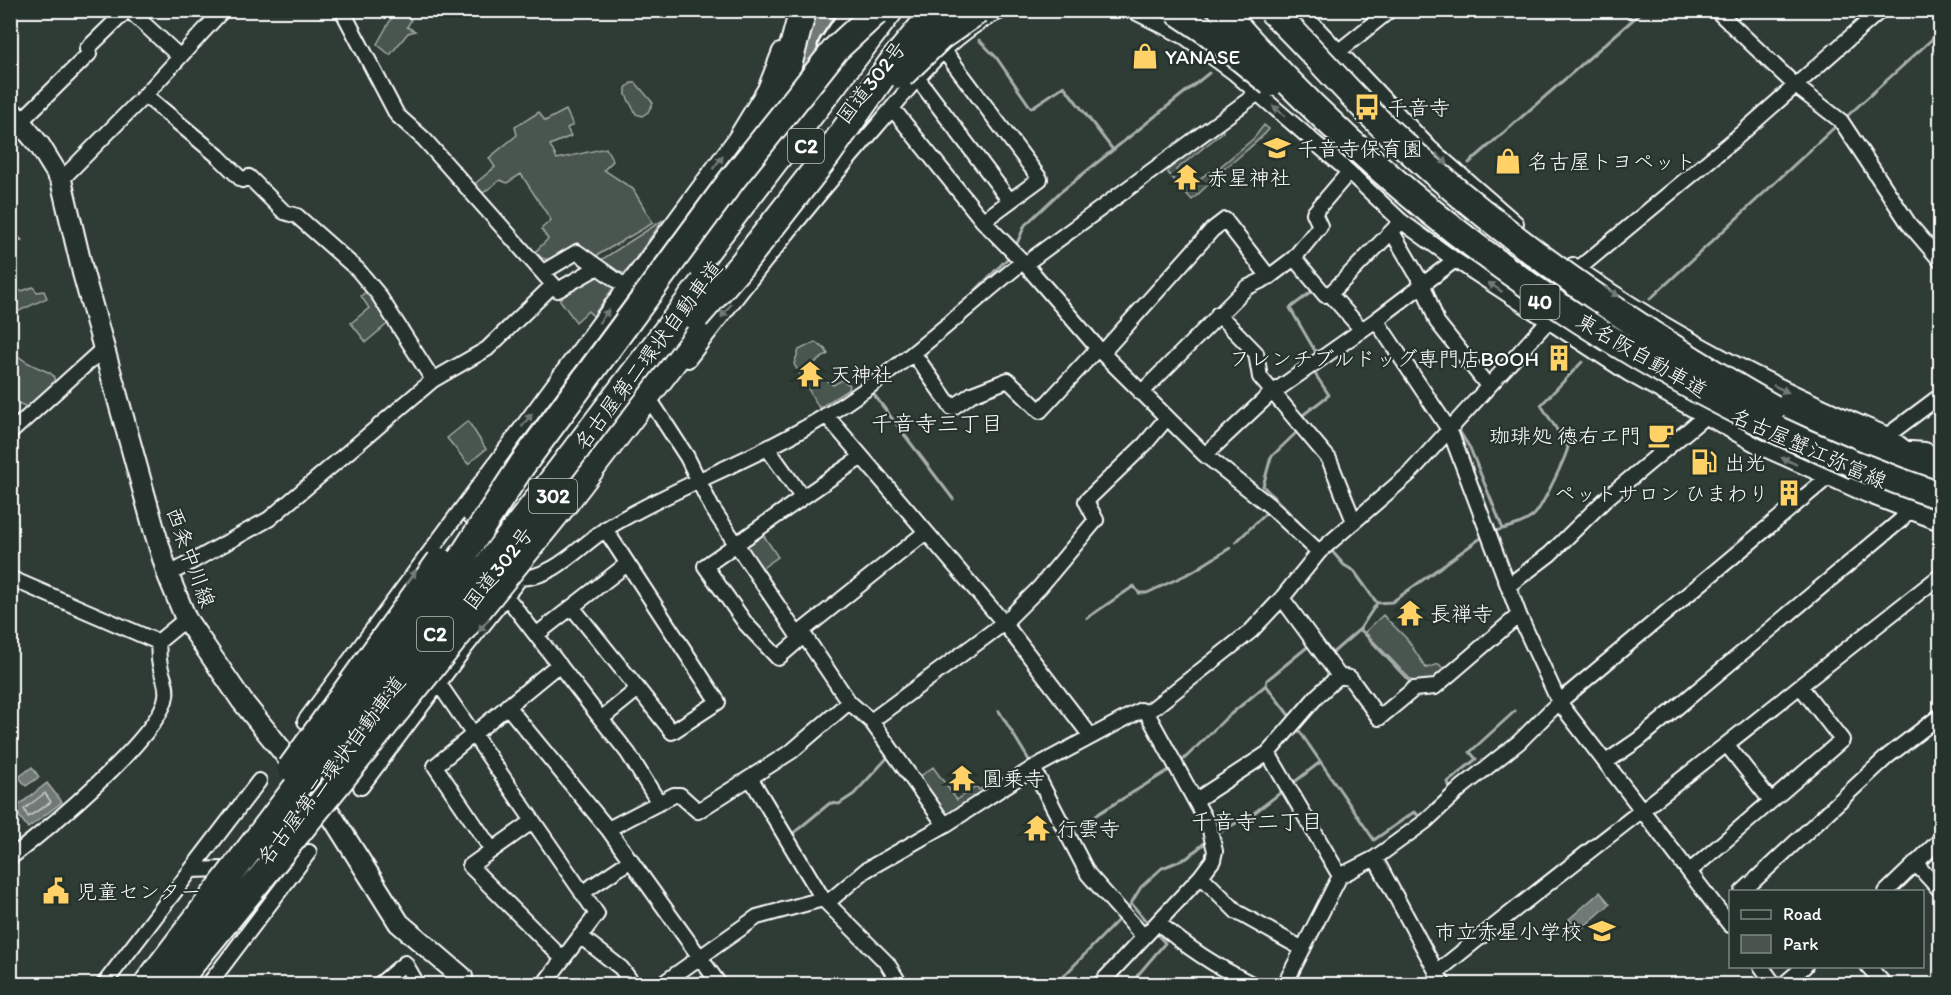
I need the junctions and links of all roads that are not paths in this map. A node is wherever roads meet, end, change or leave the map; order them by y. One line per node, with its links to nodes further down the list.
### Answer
1 (128, 10): 28 (street); 35 (street)
2 (223, 10): 28 (street)
3 (342, 10): 53 (street)
4 (789, 10): 51 (street, one-way to 4)
5 (803, 10): 40 (highway, bridge)
6 (854, 10): 46 (highway, 国道302号 / 302)
7 (878, 10): 40 (highway, bridge)
8 (890, 10): 122 (highway, 名古屋第二環状自動車道 / C2, bridge)
9 (929, 10): 25 (highway, 国道302号 / 302)
10 (936, 10): 63 (highway, bridge)
11 (979, 10): 63 (highway, bridge)
12 (1004, 10): 27 (street)
13 (1131, 10): 32 (street)
14 (1175, 10): 41 (highway, bridge)
15 (1199, 10): 47 (main road, 名古屋蟹江弥富線 / 40)
16 (1222, 10): 41 (highway, 東名阪自動車道, bridge)
17 (1244, 10): 79 (highway, 東名阪自動車道, bridge)
18 (1262, 10): 29 (main road, 名古屋蟹江弥富線 / 40)
19 (1271, 10): 36 (highway, bridge)
20 (1286, 10): 36 (highway, bridge)
21 (1300, 10): 26 (street)
22 (1390, 10): 26 (street)
23 (1716, 10): 31 (street)
24 (1881, 10): 31 (street)
25 (911, 19): 27 (street); 45 (highway, 国道302号 / 302); 106 (highway, 名古屋第二環状自動車道 / C2, bridge)
26 (1340, 52): 29 (street); 36 (street)
27 (942, 55): 30 (street); 42 (street)
28 (180, 57): 33 (street)
29 (1314, 67): 38 (main road, 名古屋蟹江弥富線 / 40)
30 (918, 79): 34 (street); 42 (street)
31 (1797, 87): 50 (street); 54 (street)
32 (1258, 93): 37 (street, one-way to 32); 48 (street)
33 (145, 95): 39 (street); 72 (street)
34 (892, 108): 43 (street); 78 (street, one-way to 78)
35 (15, 116): 39 (main road, 西条中川線)
36 (1399, 128): 38 (street); 54 (street, one-way to 54); 79 (highway, one-way to 79, bridge)
37 (1349, 172): 44 (street); 49 (street)
38 (1427, 175): 54 (main road, 名古屋蟹江弥富線 / 40)
39 (61, 180): 66 (main road, 西条中川線)
40 (731, 181): 122 (highway, C2, bridge)
41 (1407, 192): 94 (highway, 東名阪自動車道, bridge)
42 (1010, 201): 43 (street)
43 (983, 221): 48 (street)
44 (1396, 226): 47 (street); 57 (street); 59 (street)
45 (757, 231): 125 (highway, 国道302号 / 302); 192 (highway, bridge)
46 (702, 236): 51 (street); 74 (highway, 国道302号 / 302)
47 (1459, 254): 57 (street); 61 (main road, 名古屋蟹江弥富線 / 40, one-way to 47)
48 (1016, 256): 67 (street); 68 (street)
49 (1294, 258): 55 (street); 59 (street)
50 (1941, 260)
51 (645, 262): 58 (street)
52 (598, 267): 53 (street); 56 (street); 58 (street)
53 (543, 272): 56 (street)
54 (1574, 276): 61 (street); 85 (main road, 名古屋蟹江弥富線 / 40, one-way to 85)
55 (1269, 277): 60 (street); 67 (street)
56 (553, 285): 72 (street)
57 (1423, 285): 62 (street); 73 (street)
58 (626, 287): 118 (street, one-way to 58)
59 (1330, 294): 64 (street)
60 (1218, 314): 75 (street); 76 (street)
61 (1551, 316): 65 (main road, 名古屋蟹江弥富線 / 40); 69 (street); 73 (street)
62 (1376, 320): 64 (street); 83 (street)
63 (690, 325): 106 (highway, bridge)
64 (1362, 330): 76 (street)
65 (1598, 339): 69 (street); 71 (main road, 名古屋蟹江弥富線 / 40)
66 (105, 347): 84 (street); 107 (main road, 西条中川線)
67 (1100, 350): 68 (street); 75 (street)
68 (914, 354): 80 (street)
69 (1615, 365): 70 (street)
70 (1629, 374): 71 (street); 81 (street)
71 (1661, 377): 81 (highway); 96 (main road, 名古屋蟹江弥富線 / 40)
72 (433, 381): 107 (street)
73 (1488, 386): 83 (street)
74 (586, 390): 130 (highway, 国道302号 / 302); 190 (highway, bridge)
75 (1141, 393): 82 (street)
76 (1272, 394): 87 (street); 99 (street)
77 (1941, 396): 85 (street)
78 (654, 406): 93 (street); 110 (street)
79 (1773, 408): 92 (highway, 東名阪自動車道)
80 (826, 415): 86 (street); 89 (street)
81 (1715, 417): 91 (street, one-way to 81); 97 (highway); 111 (street)
82 (1167, 419): 87 (street); 117 (street)
83 (1450, 431): 99 (street); 111 (street)
84 (10, 433)
85 (1884, 441): 88 (street); 90 (main road, 名古屋蟹江弥富線 / 40)
86 (768, 449): 93 (street); 95 (street)
87 (1204, 455): 104 (street)
88 (1941, 456)
89 (862, 457): 95 (street); 102 (street)
90 (1941, 470)
91 (1827, 478): 98 (street); 132 (street)
92 (1941, 479)
93 (699, 482): 101 (street); 103 (street)
94 (1941, 496)
95 (802, 497): 103 (street)
96 (1941, 504)
97 (1941, 510)
98 (1907, 511): 100 (street); 143 (street)
99 (1353, 519): 104 (street)
100 (1941, 523)
101 (605, 529): 105 (street); 110 (street)
102 (926, 532): 117 (street); 120 (street)
103 (737, 544): 120 (street); 120 (street)
104 (1319, 552): 113 (street)
105 (627, 564): 114 (street); 129 (street)
106 (488, 565): 191 (highway, 名古屋第二環状自動車道 / C2, bridge)
107 (168, 575): 116 (main road, 西条中川線)
108 (1941, 576): 128 (street)
109 (10, 578): 121 (street)
110 (519, 579): 112 (street)
111 (1508, 586): 115 (street)
112 (506, 596): 119 (street); 123 (street, one-way to 123)
113 (1282, 598): 126 (street); 134 (street)
114 (572, 607): 119 (street); 129 (street)
115 (1519, 615): 126 (street); 132 (street)
116 (186, 619): 121 (street); 145 (main road, 西条中川線)
117 (1004, 623): 138 (street); 140 (street)
118 (376, 624): 130 (street); 137 (street)
119 (536, 635): 124 (street)
120 (798, 637): 131 (street)
121 (158, 642): 160 (street)
122 (404, 646): 190 (highway, 名古屋第二環状自動車道 / C2, bridge)
123 (462, 652): 125 (street); 127 (street)
124 (559, 664): 133 (street); 136 (street)
125 (421, 667): 149 (highway, 国道302号 / 302)
126 (1339, 676): 142 (street)
127 (439, 684): 139 (street); 148 (street)
128 (1800, 686): 141 (street); 151 (street)
129 (638, 689): 136 (street)
130 (360, 691): 145 (highway, 国道302号 / 302)
131 (849, 702): 138 (street); 146 (street)
132 (1559, 702): 143 (street); 161 (street)
133 (507, 706): 139 (street); 156 (street)
134 (1147, 713): 140 (street); 150 (street)
135 (1941, 716): 169 (street)
136 (602, 718): 152 (street)
137 (305, 721)
138 (871, 721): 155 (street)
139 (473, 735): 154 (street); 158 (street)
140 (1090, 735): 144 (street)
141 (1727, 744): 151 (street); 153 (street)
142 (1268, 753): 150 (street); 168 (street)
143 (1606, 762): 153 (street)
144 (1033, 768): 155 (street); 178 (street)
145 (298, 771): 149 (main road, 西条中川線); 164 (highway, 国道302号 / 302)
146 (751, 779): 152 (street); 173 (street)
147 (259, 782): 165 (street)
148 (361, 787)
149 (321, 799): 174 (highway, 国道302号 / 302); 197 (main road, 西条中川線)
150 (1196, 800): 167 (street)
151 (1771, 801): 166 (street)
152 (659, 803): 156 (street)
153 (1644, 812): 166 (street); 186 (street)
154 (533, 821): 158 (street); 172 (street)
155 (945, 825): 173 (street)
156 (608, 830): 162 (street)
157 (1941, 840): 163 (street)
158 (492, 850): 182 (street)
159 (309, 852): 179 (street)
160 (10, 858)
161 (1375, 858): 168 (street); 186 (street)
162 (631, 860): 172 (street); 181 (street)
163 (1915, 863): 170 (street); 171 (street)
164 (223, 869): 165 (street); 189 (highway, 国道302号 / 302)
165 (191, 870): 188 (street)
166 (1690, 871): 175 (street)
167 (1201, 876): 176 (street); 180 (street)
168 (1340, 876): 180 (street)
169 (1743, 890)
170 (1887, 890)
171 (1941, 890)
172 (582, 893): 177 (street)
173 (825, 901): 181 (street); 202 (street)
174 (240, 904): 179 (street); 193 (highway, 国道302号 / 302)
175 (1726, 907)
176 (1159, 923): 178 (street); 204 (street)
177 (580, 936): 182 (street); 199 (street)
178 (1143, 936): 203 (street)
179 (244, 938): 194 (street)
180 (1303, 949): 205 (street)
181 (702, 957): 200 (street); 201 (street)
182 (563, 959): 198 (street)
183 (1762, 968): 206 (street)
184 (1803, 968): 187 (street)
185 (1870, 968): 207 (street)
186 (1440, 978)
187 (1791, 983)
188 (104, 984)
189 (134, 984)
190 (146, 984)
191 (167, 984)
192 (174, 984)
193 (179, 984)
194 (209, 984)
195 (380, 984): 196 (street)
196 (417, 984)
197 (455, 984)
198 (544, 984)
199 (633, 984)
200 (662, 984)
201 (719, 984)
202 (896, 984)
203 (1100, 984)
204 (1252, 984)
205 (1285, 984)
206 (1774, 984)
207 (1884, 984)

